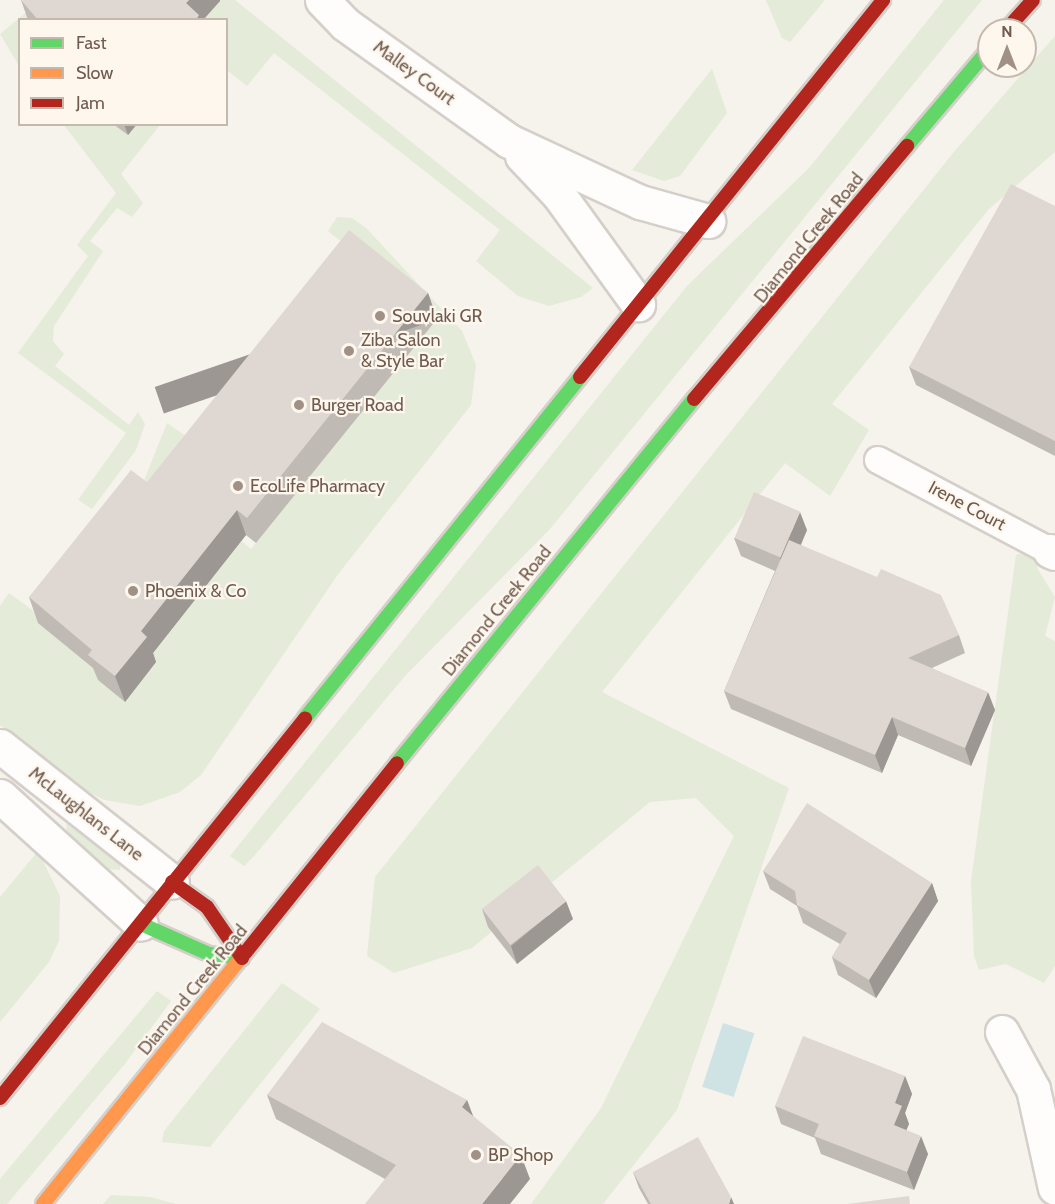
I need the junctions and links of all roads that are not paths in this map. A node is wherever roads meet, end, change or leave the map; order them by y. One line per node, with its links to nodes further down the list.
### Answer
1 (322, 0): 6 (street, Malley Court)
2 (882, 0): 7 (main road)
3 (1033, 0): 4 (main road)
4 (1017, 18)
5 (977, 63): 15 (main road, Diamond Creek Road)
6 (509, 141): 7 (street, Malley Court); 8 (street, Malley Court)
7 (708, 221): 8 (main road)
8 (638, 304): 13 (main road)
9 (878, 460): 10 (lane, Irene Court)
10 (1052, 552)
11 (0, 746): 13 (street, McLaughlans Lane)
12 (0, 796): 14 (street)
13 (172, 882): 14 (main road); 15 (main road)
14 (141, 924): 15 (main road); 17 (main road)
15 (242, 958): 19 (main road, Diamond Creek Road)
16 (1002, 1032): 18 (street)
17 (0, 1098)
18 (1055, 1188)
19 (43, 1204)

